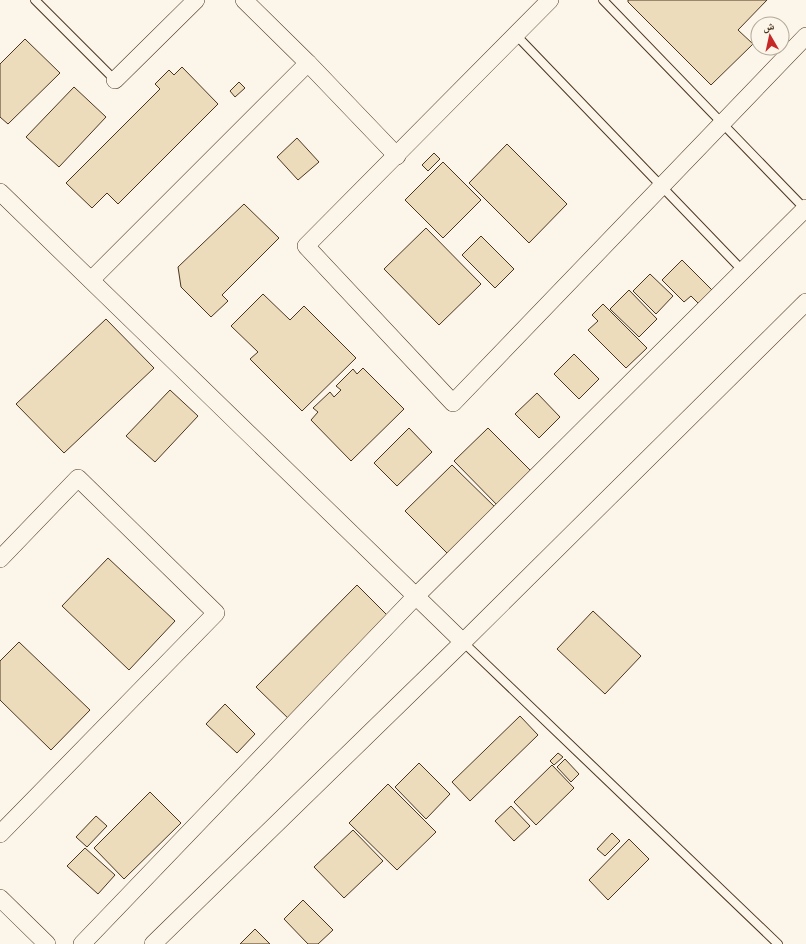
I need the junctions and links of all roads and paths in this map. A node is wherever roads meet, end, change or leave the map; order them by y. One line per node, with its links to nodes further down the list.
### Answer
1 (35, 0): 9 (lane)
2 (196, 0): 9 (street)
3 (244, 0): 8 (street)
4 (550, 0): 6 (street)
5 (603, 0): 10 (lane)
6 (516, 36): 11 (street); 12 (lane)
7 (806, 36): 10 (street)
8 (308, 63): 11 (street); 16 (street)
9 (115, 80)
10 (722, 123): 12 (street); 14 (lane)
11 (397, 156): 12 (street)
12 (661, 186): 15 (lane)
13 (0, 192): 16 (street)
14 (806, 208): 15 (street)
15 (743, 271): 19 (street)
16 (91, 280): 19 (street)
17 (806, 302): 20 (street)
18 (0, 559): 21 (street)
19 (416, 596): 20 (street); 24 (street)
20 (463, 642): 25 (street); 26 (lane)
21 (0, 834)
22 (0, 898): 23 (street)
23 (47, 944)
24 (82, 944)
25 (153, 944)
26 (778, 944)

